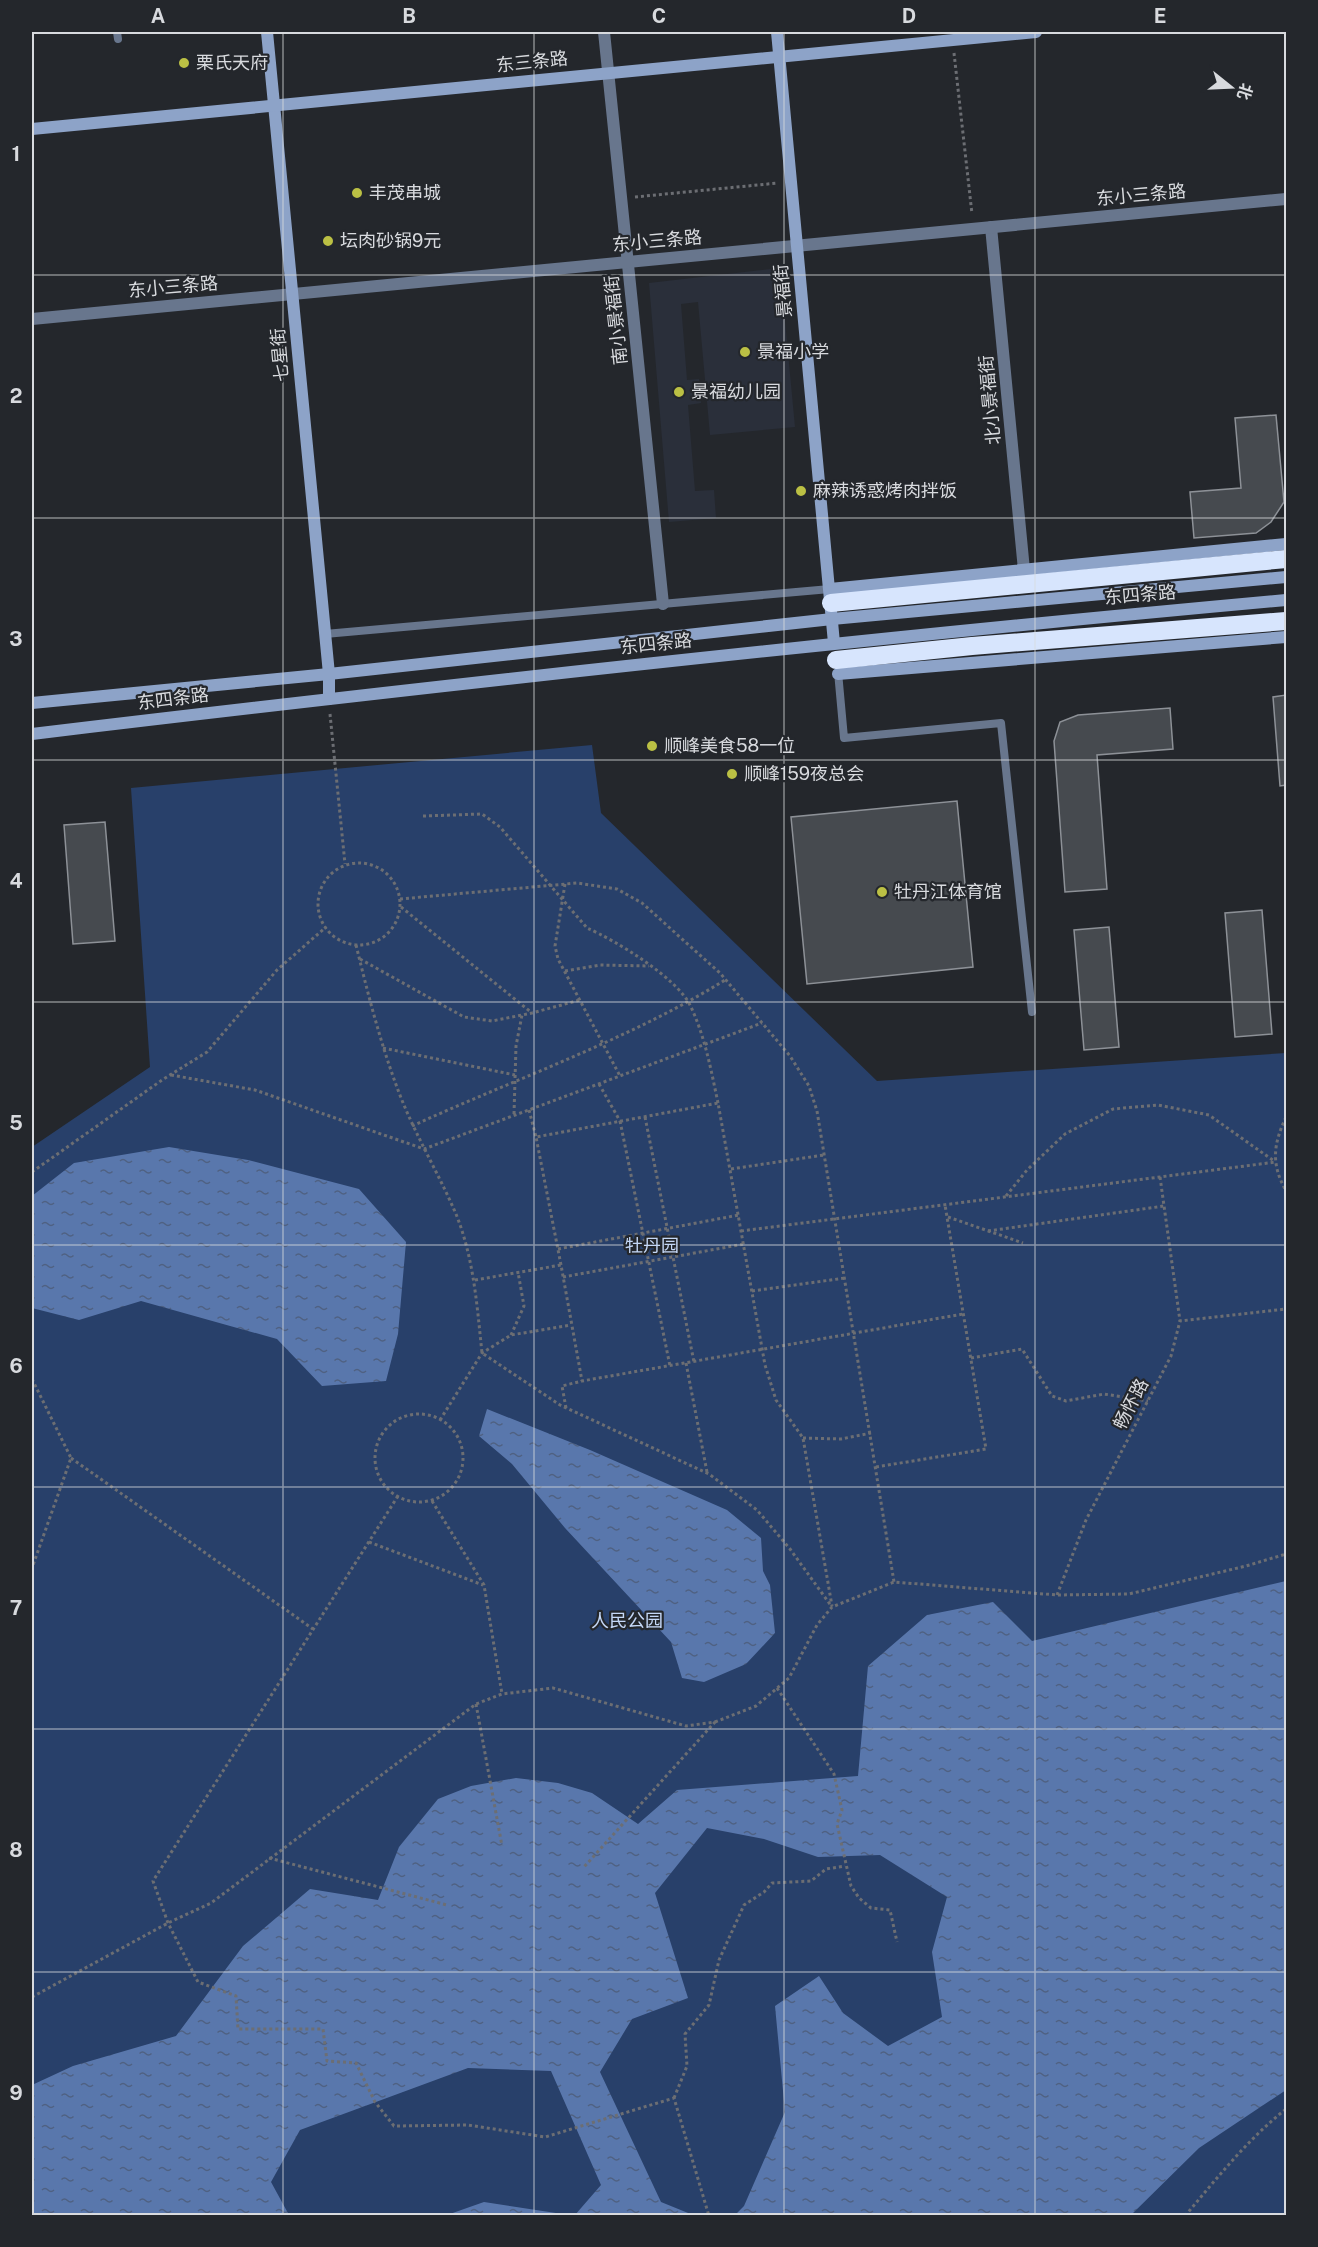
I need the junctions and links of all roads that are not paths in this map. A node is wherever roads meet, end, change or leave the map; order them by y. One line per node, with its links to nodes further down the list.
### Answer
1 (267, 32): 8 (street, 七星街)
2 (604, 32): 7 (street, 南小景福街)
3 (777, 32): 6 (street, 景福街)
4 (1036, 32): 5 (street, 东三条路)
5 (952, 35): 6 (street, 东三条路)
6 (779, 56): 7 (street, 东三条路); 12 (street, 景福街)
7 (608, 72): 8 (street, 东三条路); 13 (street, 南小景福街)
8 (274, 105): 9 (street, 东三条路); 14 (street, 七星街)
9 (32, 129)
10 (1287, 199): 11 (street, 东小三条路)
11 (992, 227): 12 (street, 东小三条路); 18 (street, 北小景福街)
12 (797, 246): 13 (street, 东小三条路); 23 (street, 景福街)
13 (628, 262): 14 (street, 东小三条路); 22 (street, 南小景福街)
14 (293, 294): 15 (street, 东小三条路); 25 (street, 七星街)
15 (32, 319)
16 (1287, 544): 18 (street)
17 (1287, 559): 20 (highway)
18 (1024, 570): 23 (street)
19 (1287, 577): 20 (street)
20 (967, 598): 23 (highway)
21 (1287, 600): 26 (street, 东四条路)
22 (663, 604): 23 (lane); 25 (lane)
23 (831, 604): 28 (street, 景福街); 29 (street)
24 (1287, 621): 26 (highway)
25 (325, 634): 29 (street, 七星街)
26 (971, 637): 28 (highway)
27 (1287, 637): 28 (street, 东四条路)
28 (836, 659): 30 (street, 东四条路); 33 (lane)
29 (329, 674): 30 (street, 七星街); 31 (street)
30 (329, 699): 32 (street, 东四条路)
31 (32, 703)
32 (32, 734)
33 (1032, 1012)

